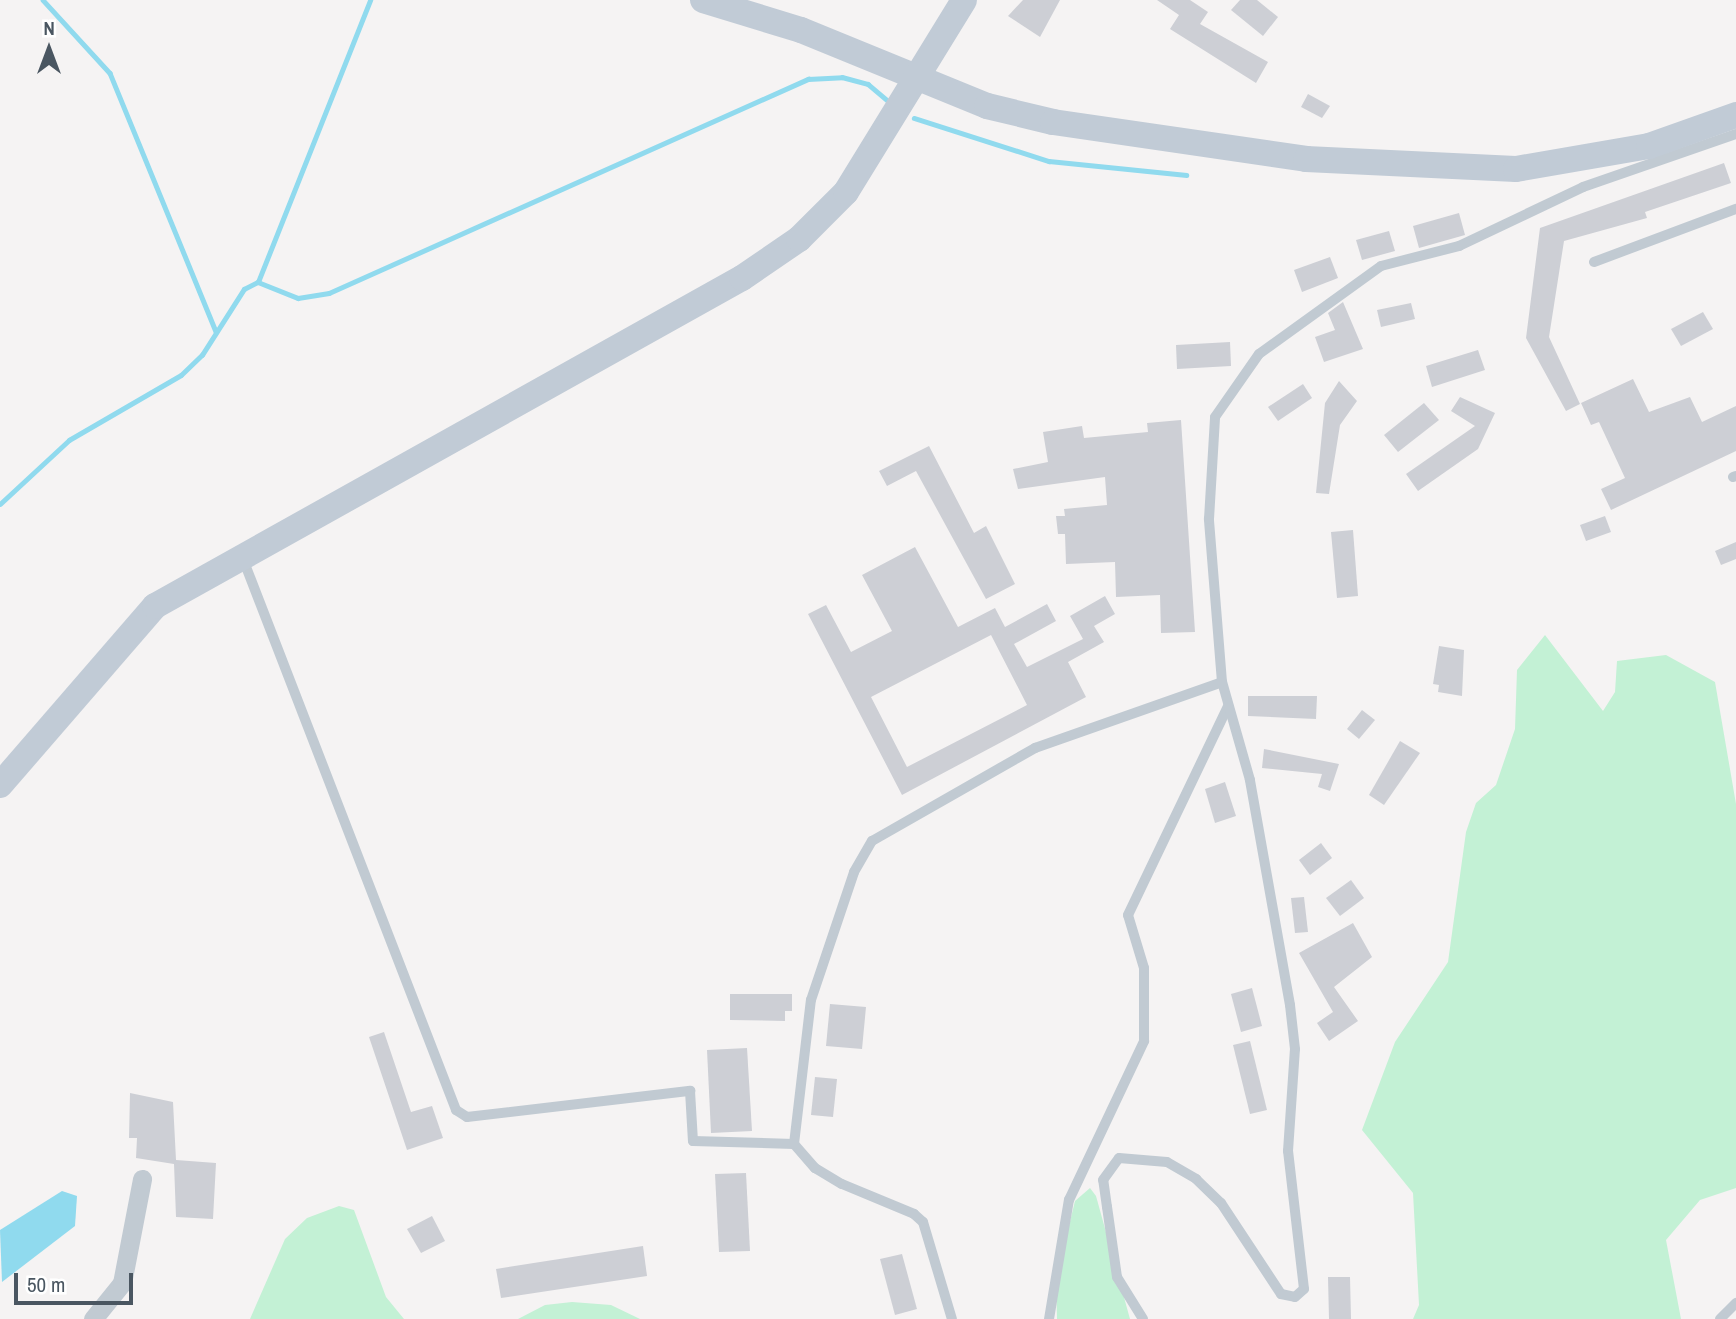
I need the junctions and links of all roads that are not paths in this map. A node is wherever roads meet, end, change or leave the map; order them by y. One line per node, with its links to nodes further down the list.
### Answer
1 (703, 0): 3 (street)
2 (964, 0): 3 (street)
3 (920, 77): 4 (street); 8 (street)
4 (1736, 115)
5 (1736, 134): 9 (lane)
6 (1736, 209): 7 (lane)
7 (1594, 262)
8 (243, 559): 11 (street); 12 (lane)
9 (1222, 682): 10 (lane); 12 (lane)
10 (1228, 706): 17 (lane); 18 (lane)
11 (0, 785)
12 (794, 1144): 16 (lane)
13 (142, 1179): 15 (street)
14 (1736, 1303): 19 (lane)
15 (93, 1319)
16 (952, 1319)
17 (1049, 1319)
18 (1143, 1319)
19 (1720, 1319)

